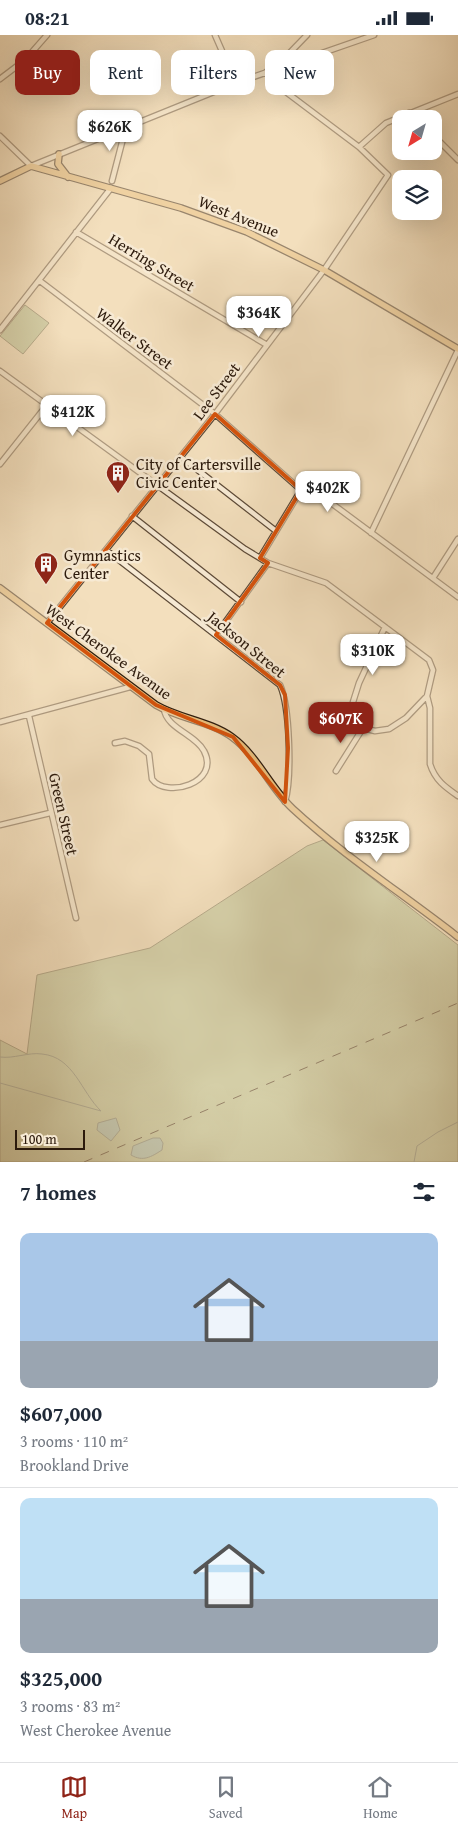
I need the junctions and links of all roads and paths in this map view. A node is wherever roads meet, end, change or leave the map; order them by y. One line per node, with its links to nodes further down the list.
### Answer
1 (48, 35): 8 (street)
2 (215, 35): 5 (street)
3 (307, 35): 6 (street)
4 (374, 35): 7 (street)
5 (222, 50)
6 (293, 50)
7 (330, 50)
8 (0, 79)
9 (458, 94): 12 (street)
10 (206, 95): 14 (street)
11 (290, 95): 17 (street, Lee Street)
12 (417, 110)
13 (392, 120): 17 (street)
14 (126, 127): 18 (street); 23 (street)
15 (0, 136): 20 (street, West Avenue)
16 (442, 144): 19 (street)
17 (359, 147): 26 (street, Lee Street)
18 (59, 153): 20 (street); 21 (main road)
19 (458, 159)
20 (31, 166): 21 (main road, West Avenue); 22 (main road)
21 (68, 177): 24 (main road, West Avenue)
22 (0, 181)
23 (112, 181)
24 (111, 188): 25 (street); 26 (main road, West Avenue)
25 (76, 232): 27 (street); 29 (street, Herring Street)
26 (324, 270): 29 (street, Lee Street); 30 (main road, West Avenue)
27 (40, 281): 28 (street); 33 (street, Walker Street)
28 (0, 330)
29 (267, 345): 33 (street, Lee Street)
30 (458, 350): 40 (street)
31 (0, 371): 32 (street)
32 (46, 405): 35 (street); 36 (street)
33 (214, 415): 34 (street, Lee Street); 37 (street, Walker Street)
34 (181, 457): 36 (street, Lee Street); 39 (street)
35 (0, 464)
36 (157, 487): 38 (street, Lee Street); 43 (street)
37 (300, 491): 39 (street); 40 (street)
38 (132, 516): 42 (street, Lee Street); 48 (street)
39 (276, 531): 43 (street)
40 (371, 533): 45 (street)
41 (458, 539): 45 (street)
42 (106, 550): 49 (street, Lee Street); 51 (street, Jackson Street)
43 (260, 558): 44 (street)
44 (268, 563): 48 (street); 50 (street)
45 (433, 578): 47 (street)
46 (0, 588): 49 (main road, West Cherokee Avenue)
47 (458, 597)
48 (242, 602): 51 (street)
49 (47, 623): 52 (main road, West Cherokee Avenue)
50 (385, 627): 53 (street); 57 (street)
51 (216, 635): 61 (street, Jackson Street)
52 (130, 687): 54 (main road, West Cherokee Avenue); 55 (street)
53 (427, 696): 57 (street); 60 (street)
54 (164, 709): 58 (street); 61 (main road, West Cherokee Avenue)
55 (29, 716): 56 (street); 62 (street, Green Street)
56 (0, 722)
57 (363, 728): 59 (street)
58 (115, 743)
59 (336, 771)
60 (458, 796)
61 (285, 802): 65 (main road, West Cherokee Avenue)
62 (50, 813): 63 (street); 64 (street, Green Street)
63 (0, 825)
64 (76, 917)
65 (458, 937)

